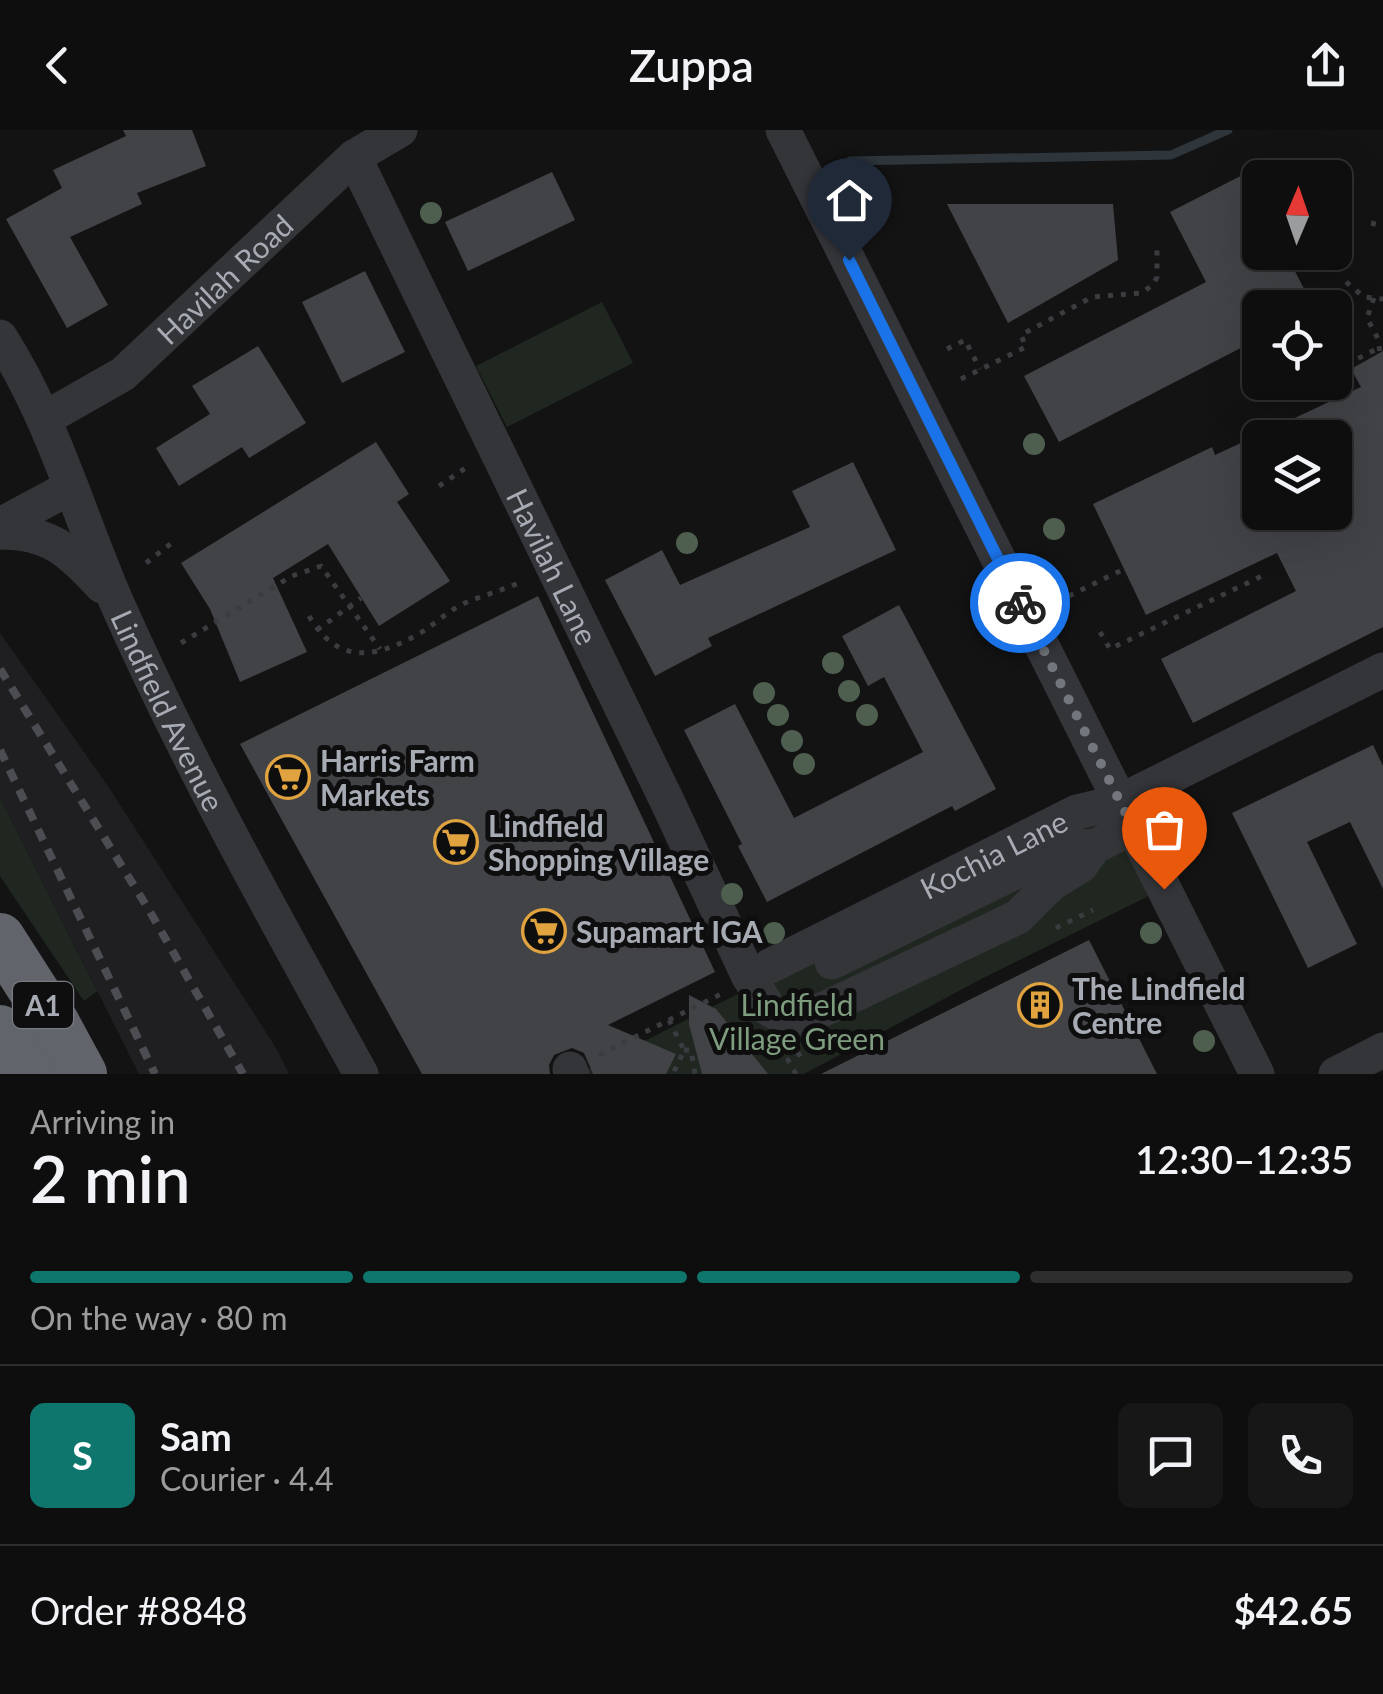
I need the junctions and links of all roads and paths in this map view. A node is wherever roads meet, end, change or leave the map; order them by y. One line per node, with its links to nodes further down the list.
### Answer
1 (400, 130): 3 (street, Havilah Road)
2 (783, 130): 35 (street)
3 (354, 157): 15 (street, Havilah Road); 39 (street, Havilah Lane)
4 (1370, 224): 5 (path)
5 (1383, 226)
6 (1157, 244): 13 (path)
7 (1346, 282): 8 (path)
8 (1374, 298): 9 (path); 12 (path)
9 (1383, 299)
10 (0, 337): 15 (street, Lindfield Avenue)
11 (946, 348): 13 (path)
12 (1352, 363)
13 (980, 370): 14 (path)
14 (960, 379)
15 (44, 418): 18 (street, Lindfield Avenue)
16 (471, 464): 17 (path)
17 (439, 486)
18 (71, 487): 19 (street); 27 (street, Lindfield Avenue)
19 (0, 529): 27 (street)
20 (173, 542): 21 (path)
21 (146, 562)
22 (1124, 569): 25 (path)
23 (1264, 574): 31 (path)
24 (523, 580): 33 (path)
25 (1068, 596)
26 (362, 598): 28 (path)
27 (116, 602): 47 (street, Lindfield Avenue)
28 (350, 606): 30 (path); 32 (path); 33 (path)
29 (309, 616): 30 (path)
30 (318, 630): 33 (path)
31 (1100, 632)
32 (181, 643)
33 (380, 649)
34 (1383, 670): 35 (street, Kochia Lane)
35 (1126, 814): 36 (street); 39 (street, Kochia Lane); 50 (street)
36 (1094, 847): 37 (street, Havilah Lane); 37 (street)
37 (1051, 884): 39 (street, Havilah Lane)
38 (0, 938): 46 (highway, A1)
39 (749, 975): 40 (path)
40 (669, 1020): 42 (path); 44 (path)
41 (0, 1030): 45 (highway, A1)
42 (684, 1050): 48 (path); 49 (path)
43 (1383, 1050): 51 (street)
44 (571, 1072)
45 (29, 1074)
46 (82, 1074)
47 (360, 1074)
48 (673, 1074)
49 (695, 1074)
50 (1257, 1074)
51 (1336, 1074)

